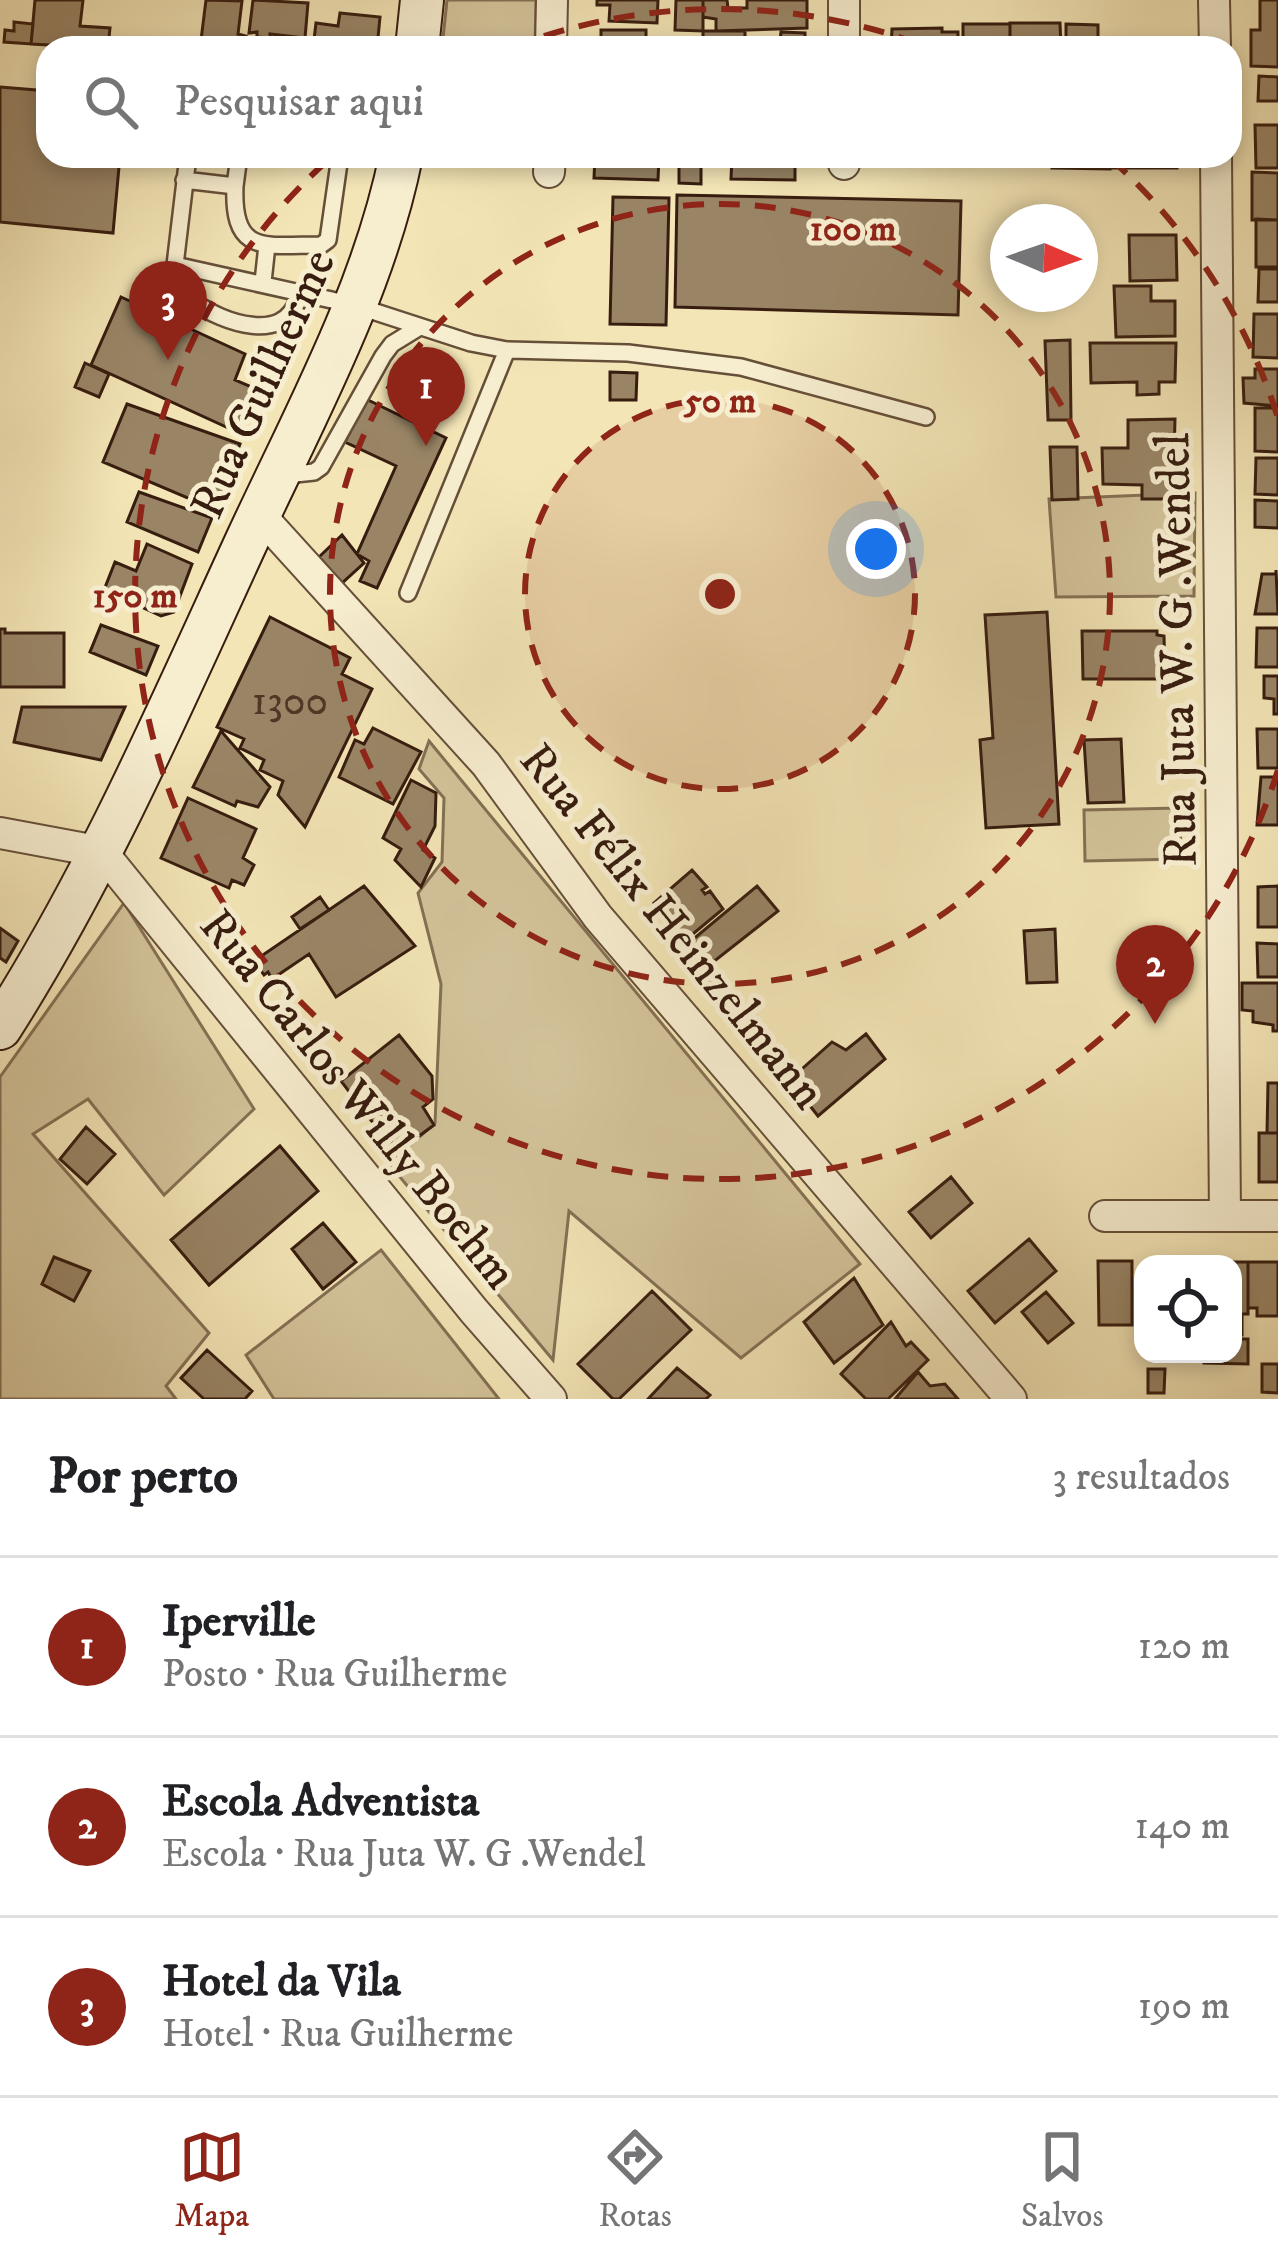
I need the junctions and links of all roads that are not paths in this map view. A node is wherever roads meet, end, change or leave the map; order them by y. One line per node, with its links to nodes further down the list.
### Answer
1 (422, 0): 5 (main road)
2 (552, 0): 6 (street)
3 (844, 0): 7 (street)
4 (1214, 0): 8 (street)
5 (418, 36)
6 (551, 36)
7 (844, 36)
8 (1215, 36)
9 (186, 168): 14 (lane)
10 (237, 168): 15 (lane)
11 (338, 168): 16 (lane)
12 (398, 168): 20 (main road, Rua Guilherme)
13 (1216, 168): 31 (street, Rua Juta W. G .Wendel)
14 (184, 180): 15 (lane); 17 (lane)
15 (235, 186): 16 (lane)
16 (267, 245): 18 (lane)
17 (175, 266): 18 (lane); 19 (lane)
18 (263, 282): 19 (lane)
19 (303, 292): 20 (lane)
20 (354, 304): 21 (lane); 24 (main road, Rua Guilherme)
21 (418, 328): 22 (lane); 24 (lane)
22 (507, 350): 23 (lane); 26 (lane)
23 (926, 417)
24 (277, 475): 25 (main road, Rua Guilherme)
25 (259, 514): 28 (main road, Rua Guilherme); 34 (street, Rua Félix Heinzelmann)
26 (408, 593)
27 (0, 833): 28 (street)
28 (102, 852): 29 (main road, Rua Guilherme); 33 (street, Rua Carlos Willy Boehm)
29 (0, 1028)
30 (1105, 1216): 31 (street)
31 (1226, 1216): 32 (street)
32 (1278, 1216)
33 (542, 1394)
34 (1011, 1399)

